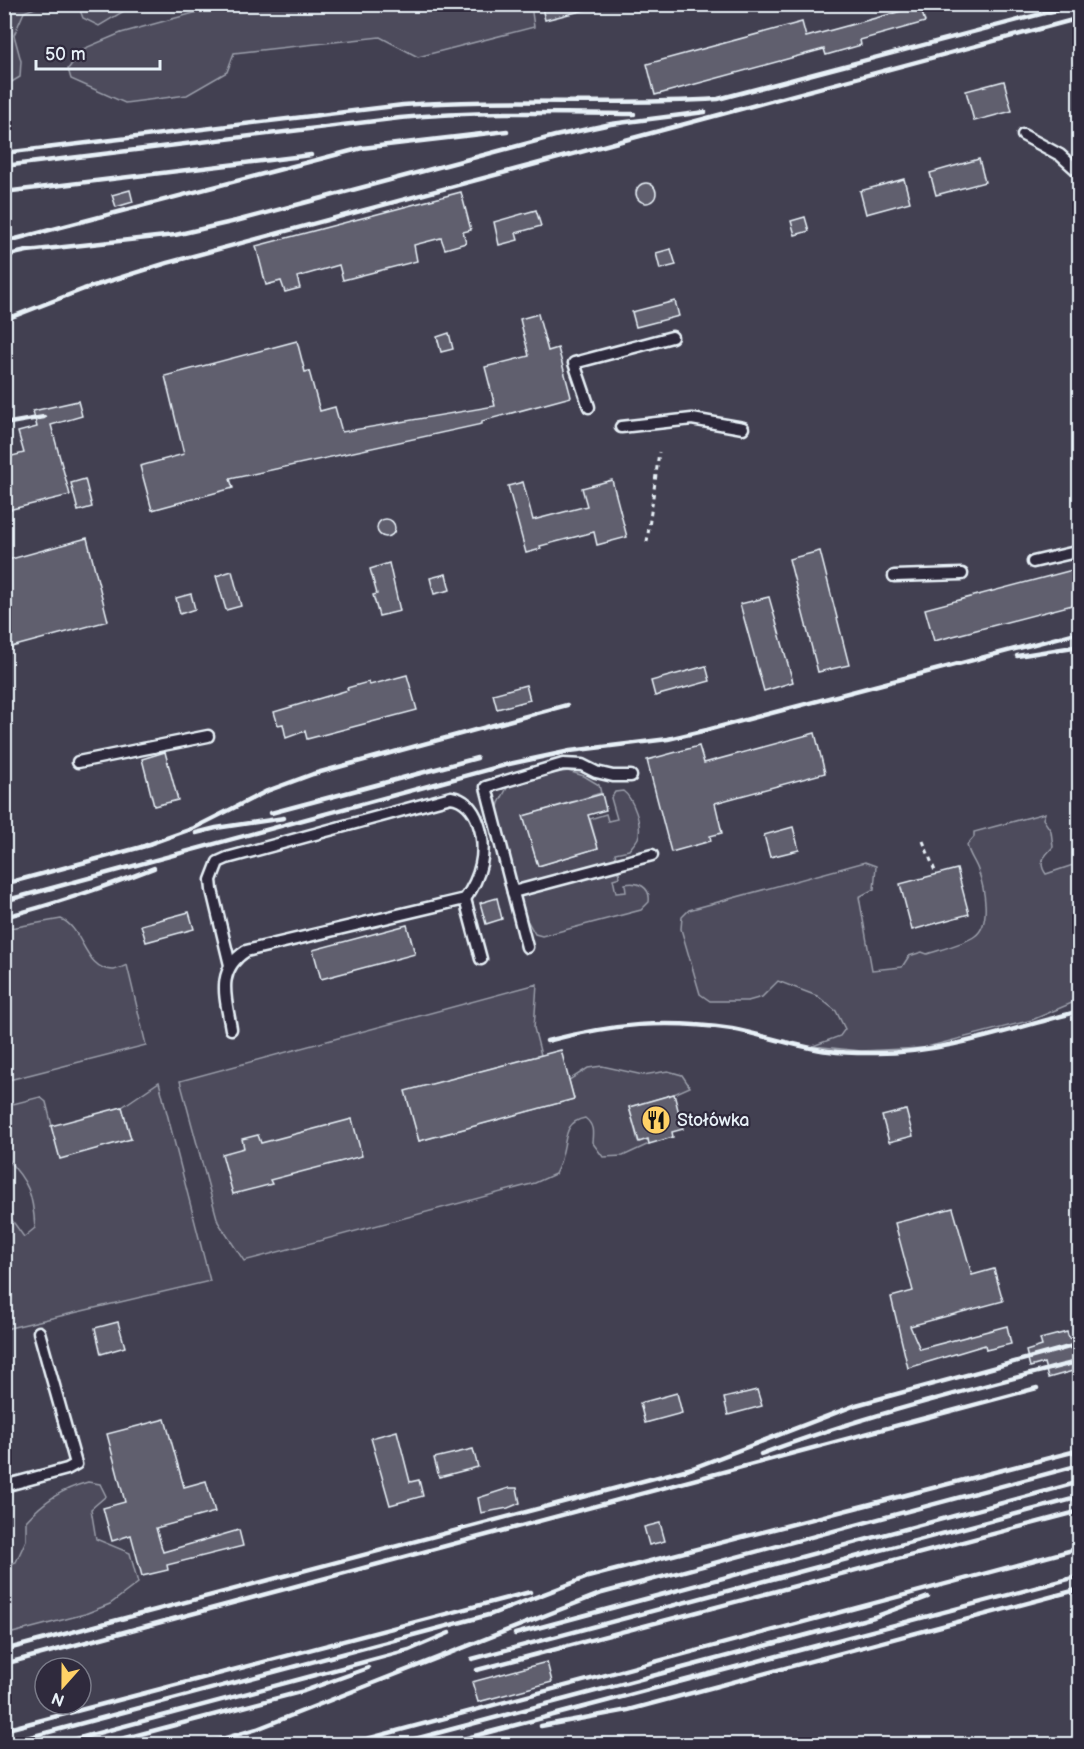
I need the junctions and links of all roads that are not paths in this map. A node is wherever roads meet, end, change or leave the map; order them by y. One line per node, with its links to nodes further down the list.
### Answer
1 (1023, 135): 2 (lane)
2 (1080, 173)
3 (672, 337): 4 (lane)
4 (589, 407)
5 (621, 427): 6 (lane)
6 (743, 428)
7 (1080, 551): 8 (lane)
8 (1033, 562)
9 (962, 574): 10 (lane)
10 (894, 576)
11 (208, 736): 12 (lane)
12 (78, 762)
13 (631, 776): 15 (lane)
14 (652, 855): 15 (lane)
15 (513, 892): 17 (lane)
16 (465, 899): 18 (lane); 19 (lane); 19 (lane)
17 (527, 946)
18 (481, 959)
19 (230, 964): 20 (lane)
20 (231, 1029)
21 (39, 1332): 22 (lane)
22 (4, 1486)

